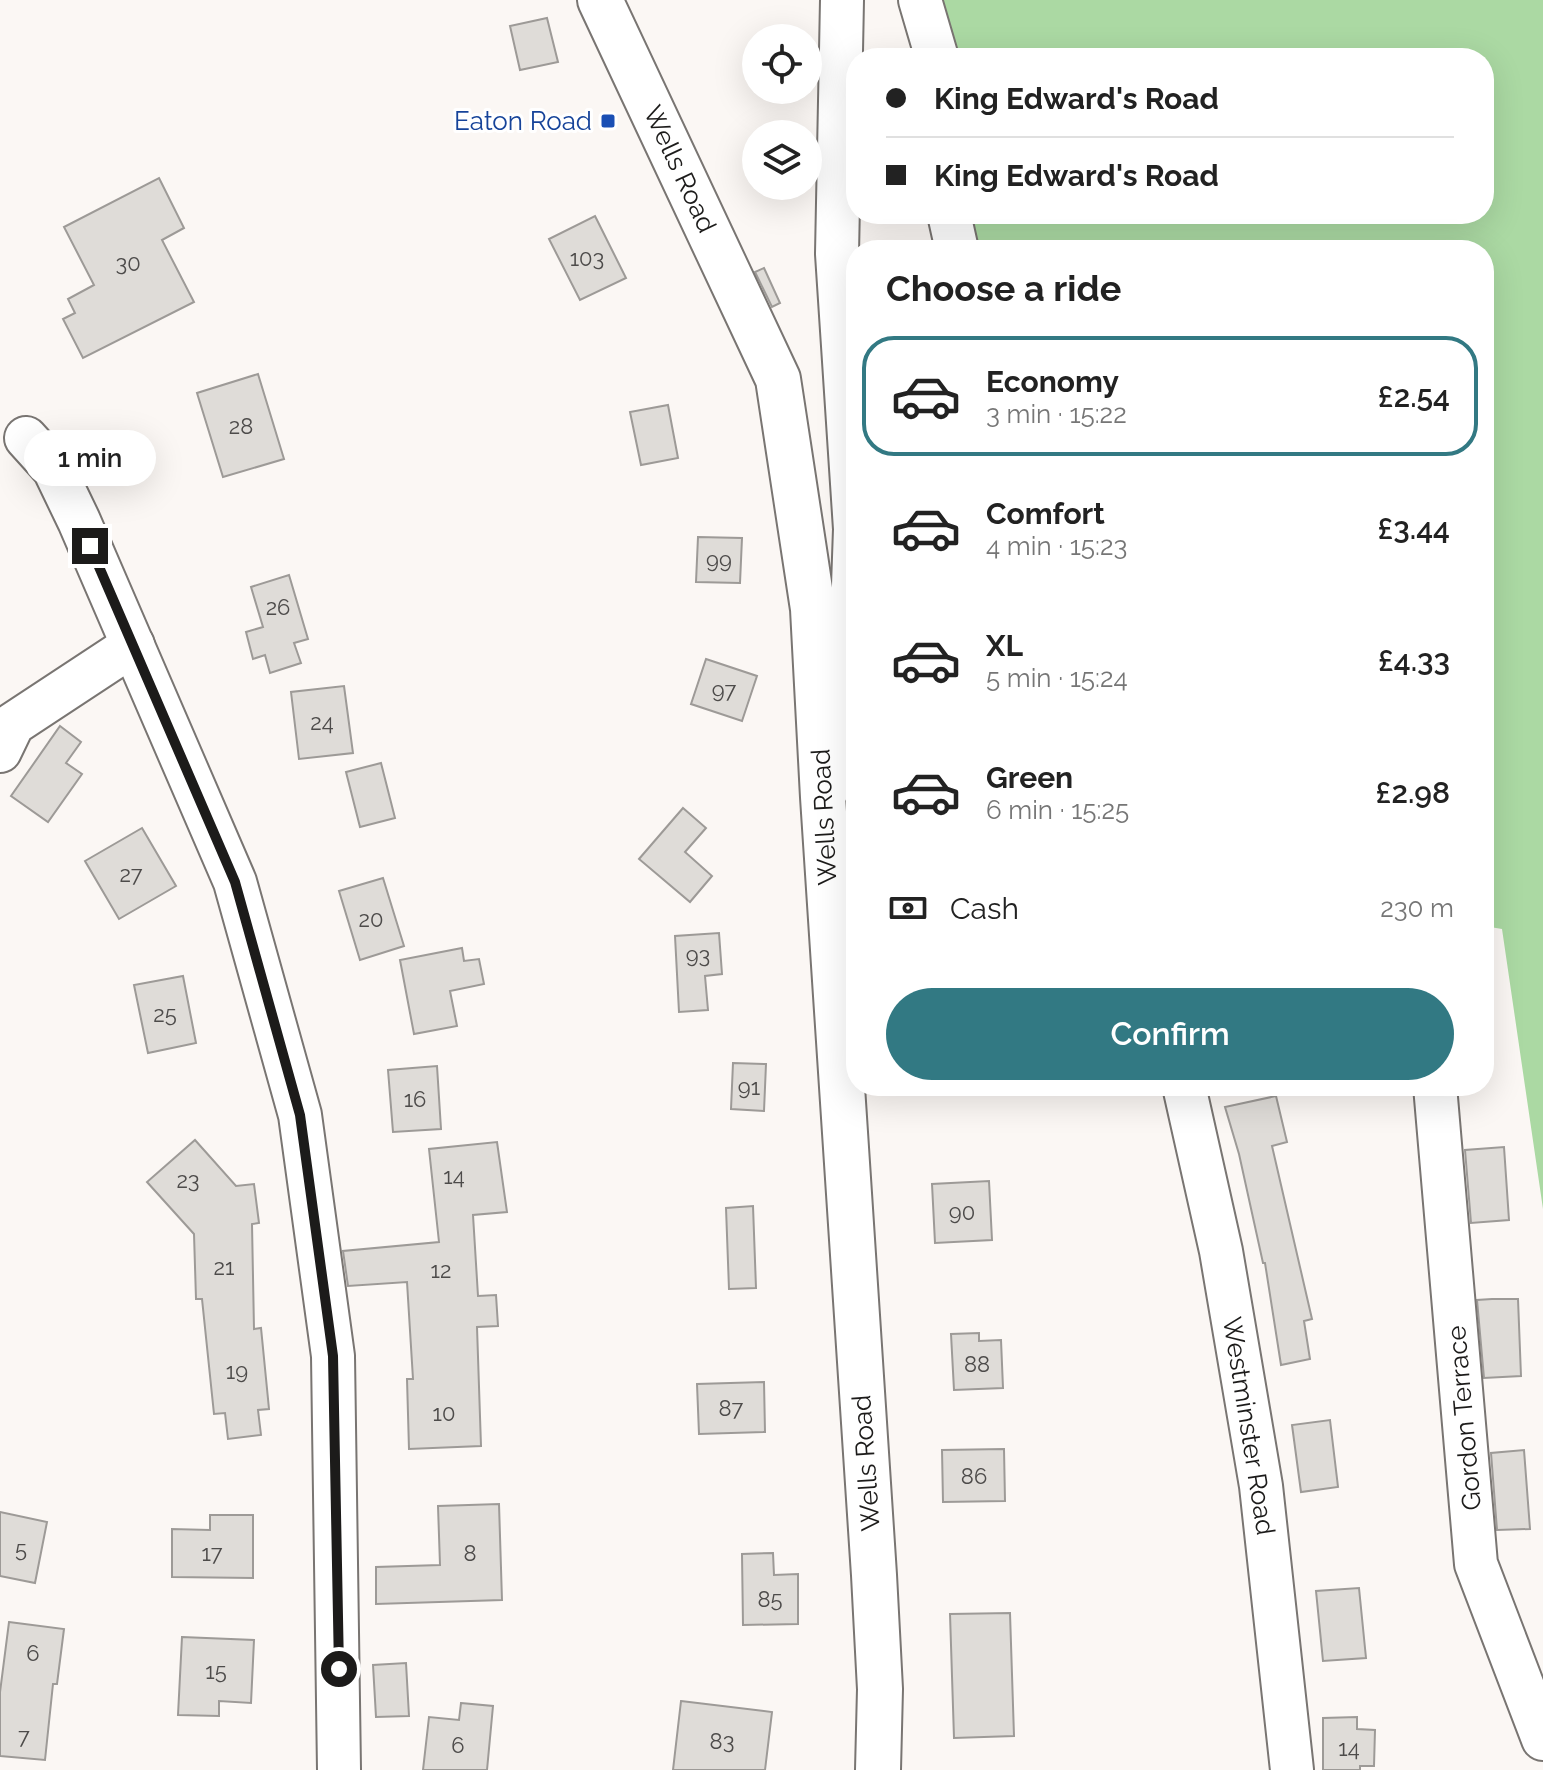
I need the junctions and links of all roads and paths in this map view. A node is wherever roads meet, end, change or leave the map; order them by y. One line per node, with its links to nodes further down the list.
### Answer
1 (842, 0): 5 (street)
2 (920, 0): 4 (street)
3 (601, 1): 10 (highway, Wells Road)
4 (934, 48)
5 (846, 392)
6 (26, 438): 7 (street)
7 (133, 645): 8 (street); 14 (street)
8 (0, 751)
9 (846, 759): 10 (street)
10 (823, 797): 15 (highway, Wells Road)
11 (1186, 1096): 16 (street, Westminster Road)
12 (1436, 1096): 13 (street, Gordon Terrace)
13 (1543, 1739)
14 (339, 1770)
15 (878, 1770)
16 (1292, 1770)

